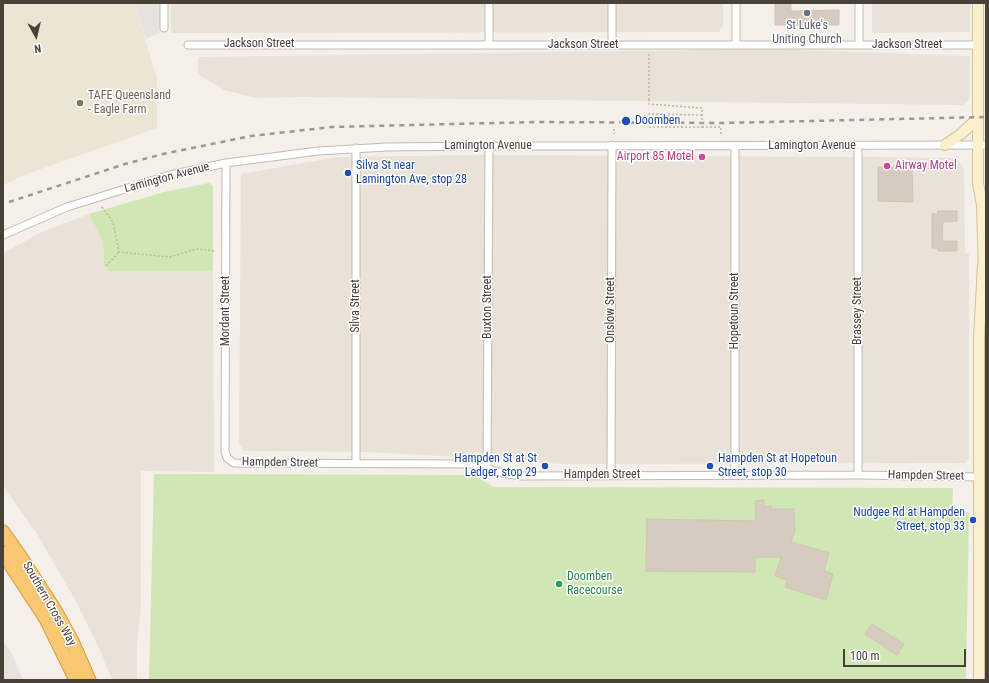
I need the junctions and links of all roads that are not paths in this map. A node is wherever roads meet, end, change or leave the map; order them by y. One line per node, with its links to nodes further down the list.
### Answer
1 (164, 3): 7 (street)
2 (489, 3): 9 (street)
3 (612, 3): 10 (street)
4 (736, 3): 11 (street)
5 (859, 3): 12 (street)
6 (981, 7): 13 (main road)
7 (164, 28)
8 (188, 45): 9 (street, Jackson Street)
9 (489, 45): 10 (street, Jackson Street)
10 (612, 45): 11 (street, Jackson Street)
11 (736, 45): 12 (street, Jackson Street)
12 (859, 45): 13 (street, Jackson Street)
13 (978, 45): 14 (main road)
14 (978, 119): 16 (main road); 17 (main road)
15 (612, 145): 18 (street, Lamington Avenue); 19 (street, Lamington Avenue); 31 (street, Onslow Street)
16 (945, 145): 17 (street, Lamington Avenue); 20 (street, Lamington Avenue)
17 (982, 145): 24 (main road)
18 (488, 146): 21 (street, Lamington Avenue); 30 (street, Buxton Street)
19 (735, 146): 20 (street, Lamington Avenue); 32 (street, Hopetoun Street)
20 (858, 146): 33 (street, Brassey Street)
21 (356, 148): 22 (street, Lamington Avenue); 29 (street, Silva Street)
22 (226, 163): 25 (street, Lamington Avenue); 28 (street, Mordant Street)
23 (986, 189): 24 (main road)
24 (982, 205): 26 (main road)
25 (3, 235)
26 (983, 265): 27 (main road); 34 (main road)
27 (986, 284)
28 (227, 458): 29 (street, Hampden Street)
29 (356, 464): 30 (street, Hampden Street)
30 (487, 468): 31 (street, Hampden Street)
31 (611, 475): 32 (street, Hampden Street)
32 (735, 475): 33 (street, Hampden Street)
33 (858, 475): 34 (street, Hampden Street)
34 (983, 477): 39 (main road)
35 (3, 532): 38 (highway, Southern Cross Way)
36 (3, 553): 37 (highway, Southern Cross Way)
37 (76, 680)
38 (89, 680)
39 (979, 680)

